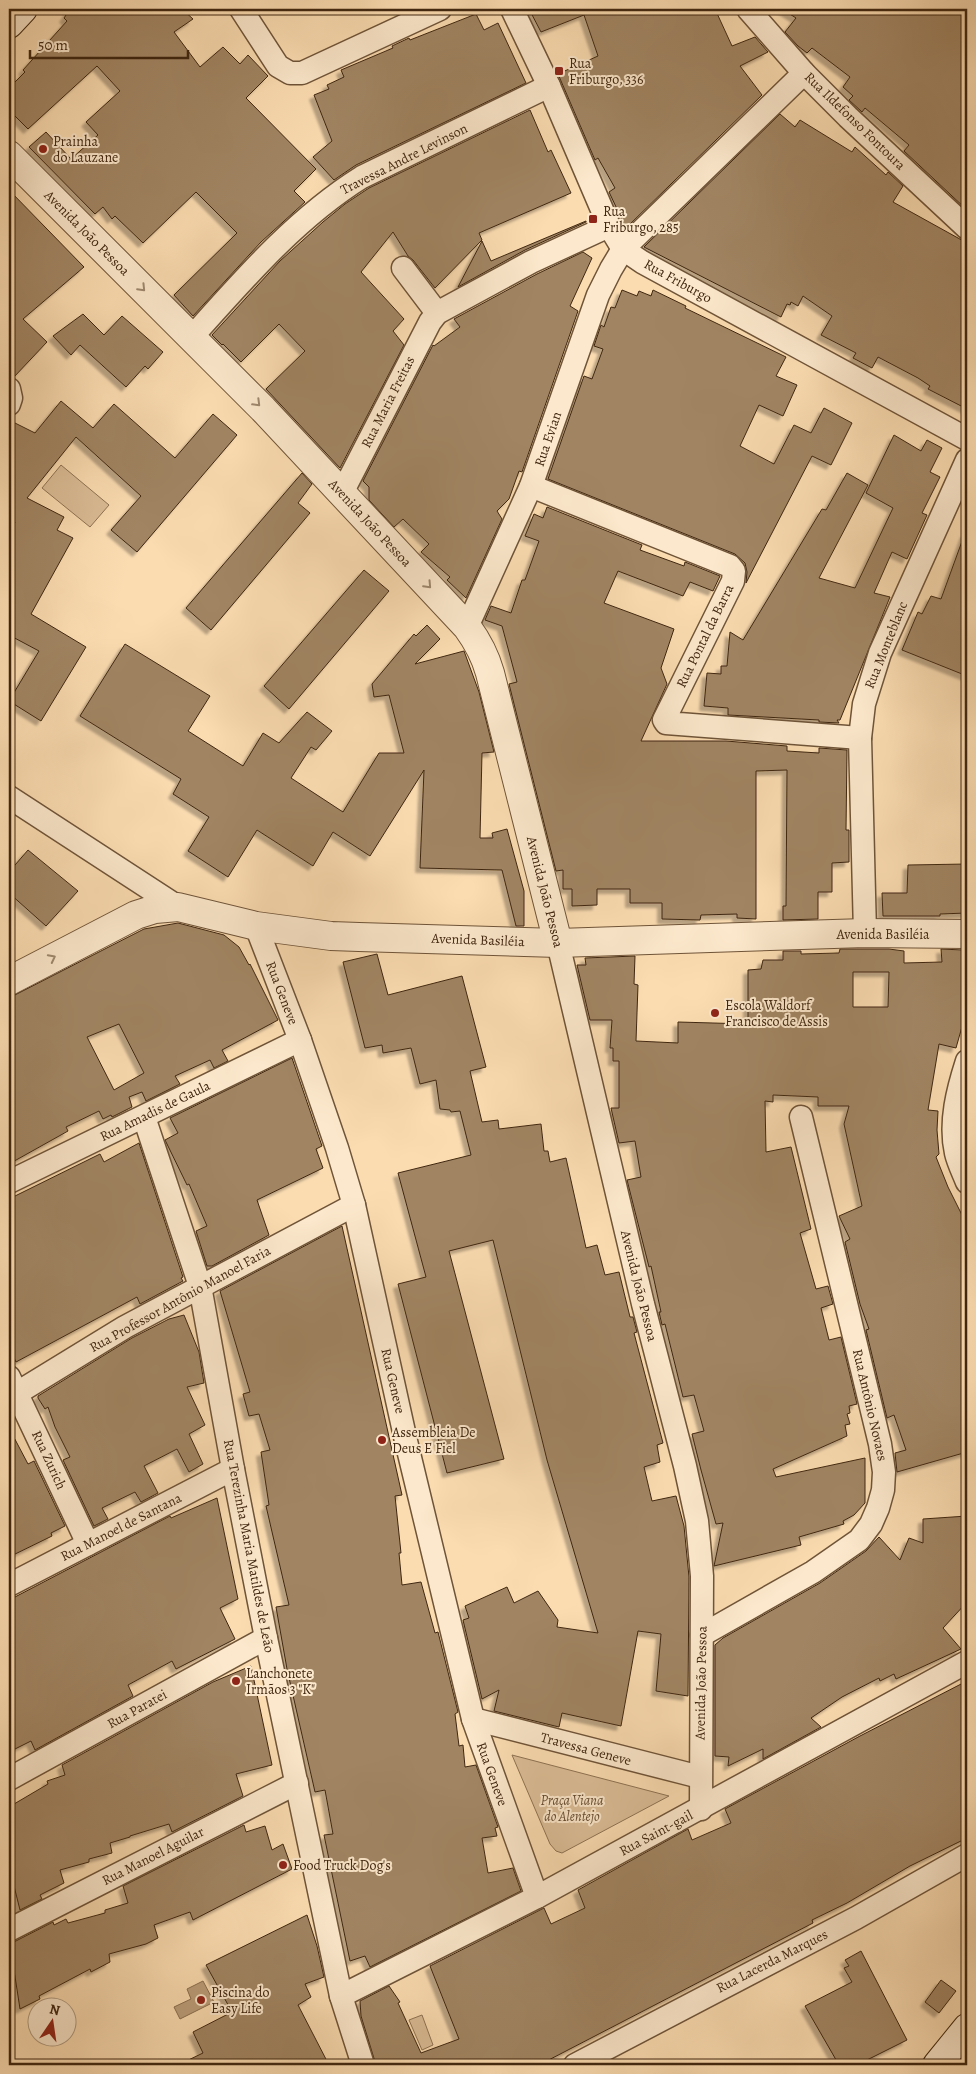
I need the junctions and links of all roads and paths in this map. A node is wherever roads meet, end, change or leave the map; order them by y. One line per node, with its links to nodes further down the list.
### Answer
1 (23, 9): 6 (street)
2 (240, 9): 3 (street)
3 (440, 9)
4 (512, 9): 8 (street, Rua Friburgo)
5 (748, 9): 7 (street, Rua Ildefonso Fontoura)
6 (9, 24)
7 (804, 73): 11 (street, Rua Ildefonso Fontoura); 12 (street, Rua Evian)
8 (549, 86): 10 (street, Rua Friburgo); 15 (street, Travessa Andre Levinson)
9 (9, 155): 15 (street, Avenida João Pessoa, one-way to 15)
10 (609, 226): 12 (street, Rua Friburgo); 14 (street, Rua Maria Freitas)
11 (967, 228)
12 (623, 249): 18 (street, Rua Friburgo); 20 (street, Rua Evian)
13 (403, 268): 14 (street)
14 (437, 313): 21 (street, Rua Maria Freitas)
15 (191, 338): 21 (street, Avenida João Pessoa, one-way to 21)
16 (9, 389): 17 (street)
17 (9, 404)
18 (967, 439)
19 (967, 460): 23 (street, Rua Monteblanc)
20 (531, 486): 22 (street, Rua Evian); 23 (street, Rua Pontal da Barra)
21 (342, 493): 22 (street, Avenida João Pessoa, one-way to 22)
22 (467, 627): 29 (street, Avenida João Pessoa)
23 (860, 738): 27 (street, Rua Monteblanc)
24 (9, 797): 25 (street)
25 (178, 908): 26 (street, Avenida Basiléia); 30 (street, Avenida Basiléia, one-way to 25)
26 (256, 926): 29 (street, Avenida Basiléia); 31 (street, Rua Geneve)
27 (865, 933): 28 (street, Avenida Basiléia); 29 (street, Avenida Basiléia)
28 (967, 934)
29 (558, 943): 43 (street, Avenida João Pessoa)
30 (9, 981)
31 (300, 1040): 33 (street, Rua Amadis de Gaula); 37 (street, Rua Geneve)
32 (967, 1060): 36 (street)
33 (144, 1117): 35 (street, Rua Amadis de Gaula); 38 (street, Rua Terezinha Maria Matildes de Leão)
34 (801, 1117): 43 (street, Rua Antônio Novaes)
35 (9, 1182)
36 (967, 1182)
37 (354, 1205): 38 (street, Rua Professor Antônio Manoel Faria); 46 (street, Rua Geneve)
38 (200, 1286): 39 (street, Rua Professor Antônio Manoel Faria); 40 (street, Rua Terezinha Maria Matildes de Leão)
39 (12, 1390): 41 (street, Rua Zurich)
40 (233, 1469): 41 (street, Rua Manoel de Santana); 44 (street, Rua Terezinha Maria Matildes de Leão)
41 (88, 1544): 42 (street, Rua Manoel de Santana)
42 (9, 1585)
43 (702, 1635): 47 (street, Avenida João Pessoa)
44 (266, 1638): 48 (street, Rua Paratei); 49 (street, Rua Terezinha Maria Matildes de Leão)
45 (967, 1662): 50 (street, Rua Saint-gail)
46 (473, 1719): 47 (street, Travessa Geneve); 52 (street, Rua Geneve)
47 (700, 1778): 50 (street, Avenida João Pessoa)
48 (9, 1779)
49 (297, 1783): 53 (street, Rua Manoel Aguilar); 54 (street, Rua Terezinha Maria Matildes de Leão)
50 (701, 1809): 52 (street, Rua Saint-gail)
51 (967, 1855): 57 (street, Rua Lacerda Marques)
52 (537, 1898): 54 (street, Rua Saint-gail)
53 (9, 1930)
54 (340, 1996): 56 (street, Rua Terezinha Maria Matildes de Leão)
55 (967, 2028): 58 (street)
56 (363, 2065)
57 (574, 2065)
58 (937, 2065)

